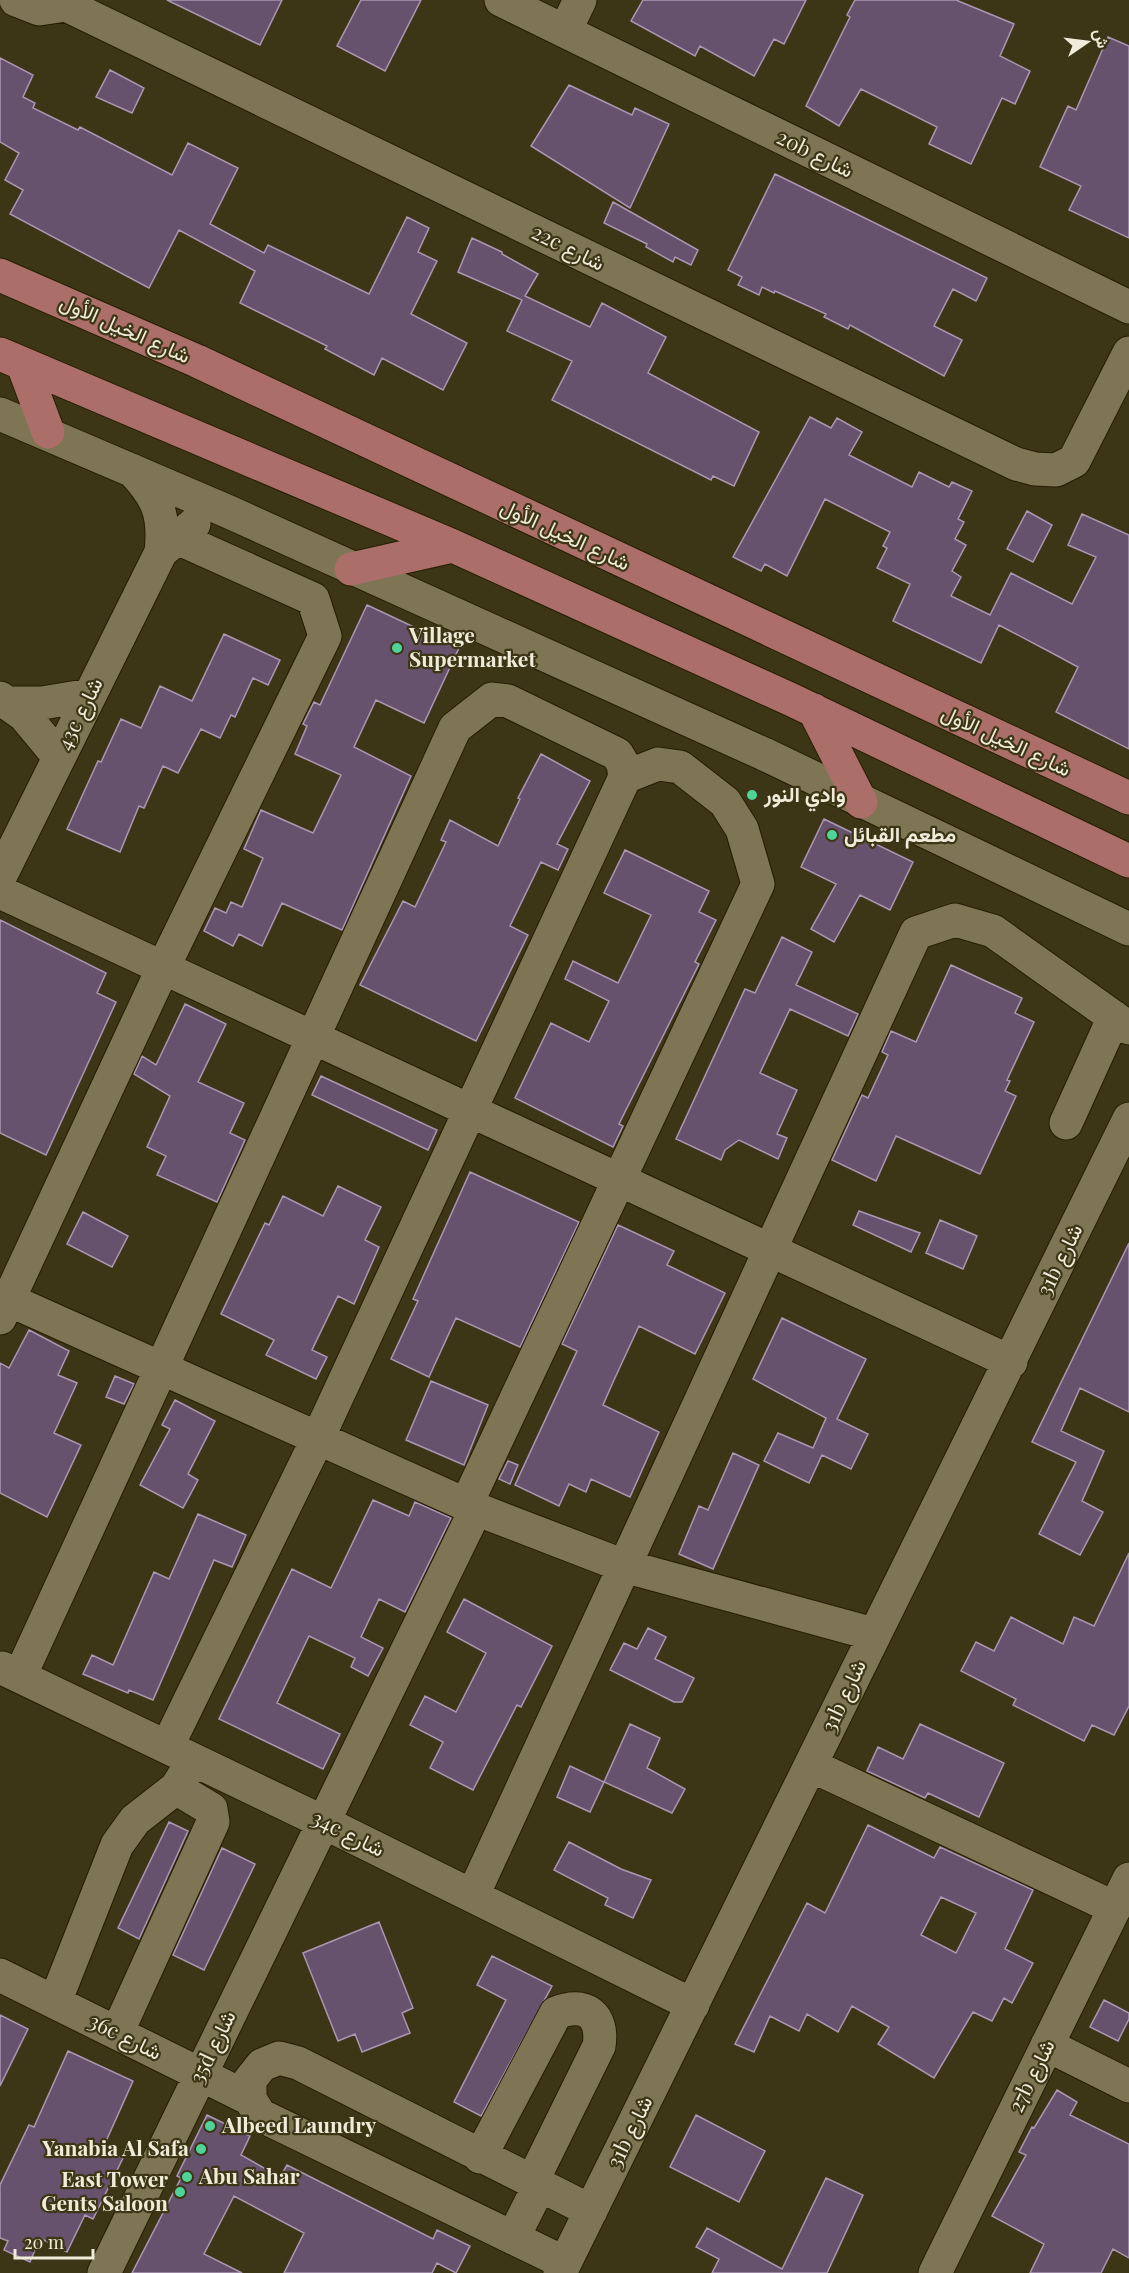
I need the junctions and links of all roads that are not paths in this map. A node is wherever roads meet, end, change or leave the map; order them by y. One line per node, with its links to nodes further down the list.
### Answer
1 (15, 0): 4 (street)
2 (501, 0): 5 (street, 20b شارع)
3 (580, 0): 5 (street)
4 (64, 2): 8 (street, 22c شارع)
5 (565, 31): 7 (street, 20b شارع)
6 (0, 275): 22 (main road, شارع الخيل الأول)
7 (1129, 307)
8 (1129, 353)
9 (11, 360): 11 (main road); 15 (main road)
10 (0, 414): 11 (street)
11 (48, 432): 12 (street)
12 (131, 469): 13 (street); 14 (street, 43c شارع)
13 (230, 512): 14 (street); 16 (street)
14 (168, 544): 17 (street, 43c شارع); 28 (street)
15 (453, 546): 16 (main road); 19 (main road)
16 (351, 569): 23 (street)
17 (90, 695): 18 (street); 20 (street, 43c شارع)
18 (5, 700): 20 (street)
19 (814, 710): 23 (main road); 24 (main road)
20 (59, 757): 25 (street, 43c شارع)
21 (625, 777): 30 (street); 31 (street); 34 (street, 35d شارع)
22 (1129, 798)
23 (861, 802): 27 (street)
24 (1129, 861)
25 (0, 877)
26 (0, 892): 28 (street)
27 (1129, 929)
28 (163, 968): 30 (street); 36 (street)
29 (1122, 1023): 33 (street); 35 (street)
30 (313, 1038): 31 (street); 38 (street)
31 (469, 1110): 34 (street); 39 (street)
32 (1129, 1119): 37 (street, 31b شارع)
33 (1066, 1123)
34 (618, 1179): 35 (street); 40 (street, 35d شارع)
35 (770, 1250): 37 (street); 41 (street)
36 (7, 1291): 38 (street)
37 (1011, 1362): 42 (street, 31b شارع)
38 (161, 1368): 39 (street); 43 (street)
39 (318, 1438): 40 (street); 44 (street)
40 (472, 1506): 41 (street); 47 (street, 35d شارع)
41 (624, 1566): 42 (street); 49 (street)
42 (873, 1634): 45 (street, 31b شارع)
43 (10, 1672): 44 (street, 34c شارع)
44 (180, 1753): 46 (street); 47 (street, 34c شارع)
45 (812, 1766): 50 (street); 53 (street, 31b شارع)
46 (176, 1788): 52 (street); 54 (street)
47 (323, 1821): 49 (street, 34c شارع); 56 (street, 35d شارع)
48 (1129, 1879): 50 (street, 27b شارع)
49 (473, 1895): 53 (street, 34c شارع)
50 (1115, 1908): 55 (street, 27b شارع)
51 (0, 1975): 52 (street, 36c شارع)
52 (55, 2002): 54 (street, 36c شارع)
53 (693, 2005): 61 (street, 31b شارع)
54 (117, 2033): 56 (street, 36c شارع)
55 (1047, 2045): 57 (street); 65 (street, 27b شارع)
56 (200, 2074): 58 (street, 36c شارع); 64 (street, 35d شارع)
57 (1129, 2086)
58 (250, 2099): 59 (street); 62 (street)
59 (480, 2157): 60 (street); 60 (street)
60 (535, 2184): 61 (street); 62 (street)
61 (591, 2211): 63 (street, 31b شارع)
62 (513, 2238): 63 (street)
63 (563, 2268)
64 (104, 2273)
65 (935, 2273)

